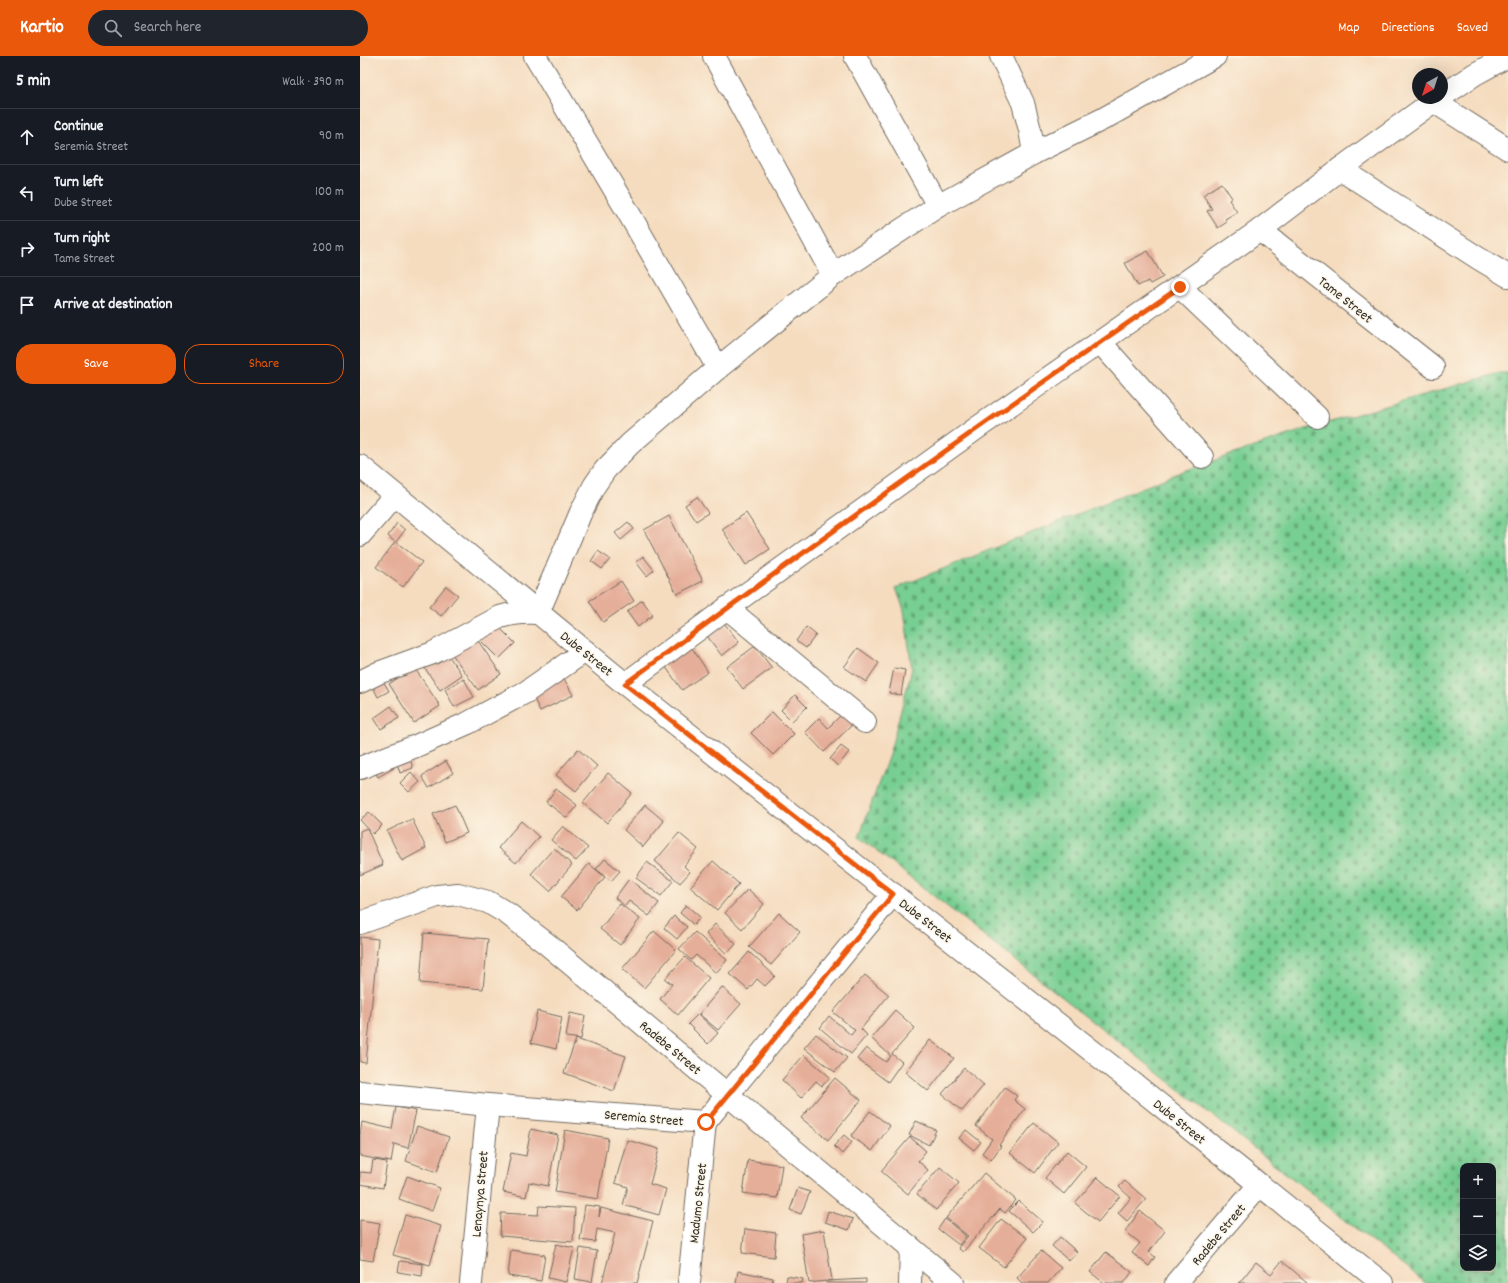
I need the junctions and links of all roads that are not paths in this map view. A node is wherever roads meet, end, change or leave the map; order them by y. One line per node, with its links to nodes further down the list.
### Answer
1 (535, 56): 21 (street)
2 (714, 56): 16 (street)
3 (855, 56): 14 (street)
4 (1001, 56): 12 (street)
5 (1215, 56): 7 (street)
6 (1508, 56): 8 (street)
7 (1187, 62): 12 (street)
8 (1448, 92)
9 (1430, 104): 13 (street)
10 (1446, 104): 11 (street)
11 (1508, 149)
12 (1034, 153): 14 (street)
13 (1340, 169): 15 (street); 17 (street)
14 (938, 206): 16 (street)
15 (1260, 230): 18 (street); 20 (street, Tame Street)
16 (833, 275): 21 (street)
17 (1508, 276)
18 (1180, 287): 19 (street); 22 (street)
19 (1100, 342): 23 (street); 27 (street)
20 (1433, 367)
21 (718, 368): 28 (street)
22 (1317, 417)
23 (1202, 457)
24 (360, 466): 25 (street, Dube Street)
25 (395, 495): 26 (street); 28 (street, Dube Street)
26 (360, 535)
27 (727, 608): 31 (street); 32 (street)
28 (538, 613): 29 (street, Dube Street); 30 (street)
29 (585, 652): 31 (street, Dube Street); 33 (street)
30 (360, 682)
31 (625, 684): 34 (street, Dube Street)
32 (865, 722)
33 (360, 768)
34 (893, 894): 37 (street); 40 (street, Dube Street)
35 (360, 923): 37 (street, Radebe Street)
36 (360, 1092): 38 (street, Seremia Street)
37 (728, 1094): 39 (street); 41 (street, Radebe Street)
38 (488, 1104): 39 (street, Seremia Street); 42 (street, Lenaynya Street)
39 (706, 1122): 43 (street, Madumo Street)
40 (1259, 1185): 46 (street, Radebe Street); 47 (street, Dube Street)
41 (911, 1248): 44 (street); 45 (street, Radebe Street)
42 (471, 1283)
43 (689, 1283)
44 (910, 1283)
45 (953, 1283)
46 (1176, 1283)
47 (1382, 1283)

